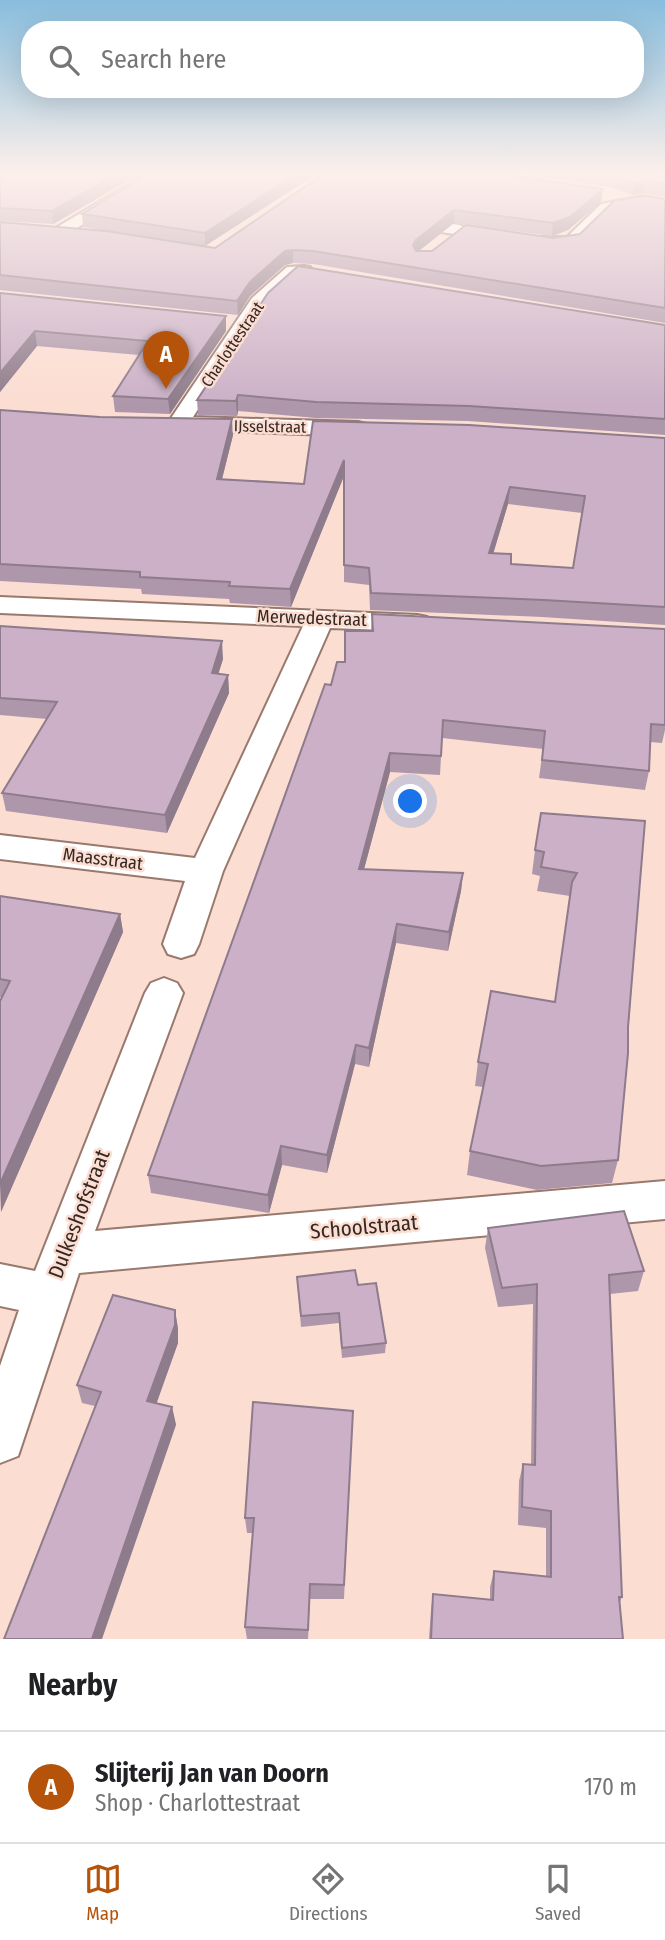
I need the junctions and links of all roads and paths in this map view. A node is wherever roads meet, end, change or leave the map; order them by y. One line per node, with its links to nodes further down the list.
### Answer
1 (327, 274): 3 (street, Charlottestraat)
2 (216, 321): 3 (street)
3 (243, 324): 5 (street, Charlottestraat)
4 (155, 424): 5 (street, IJsselstraat)
5 (178, 424): 6 (street, IJsselstraat)
6 (385, 429)
7 (0, 605): 8 (street, Merwedestraat)
8 (320, 619): 9 (street, Merwedestraat); 11 (street)
9 (444, 624)
10 (0, 847): 11 (street, Maasstraat)
11 (206, 871): 12 (street)
12 (181, 944)
13 (164, 993): 15 (street, Dulkeshofstraat)
14 (665, 1200): 15 (street, Schoolstraat)
15 (56, 1274): 16 (street, Schoolstraat); 17 (street, Dulkeshofstraat)
16 (0, 1285)
17 (0, 1438)

